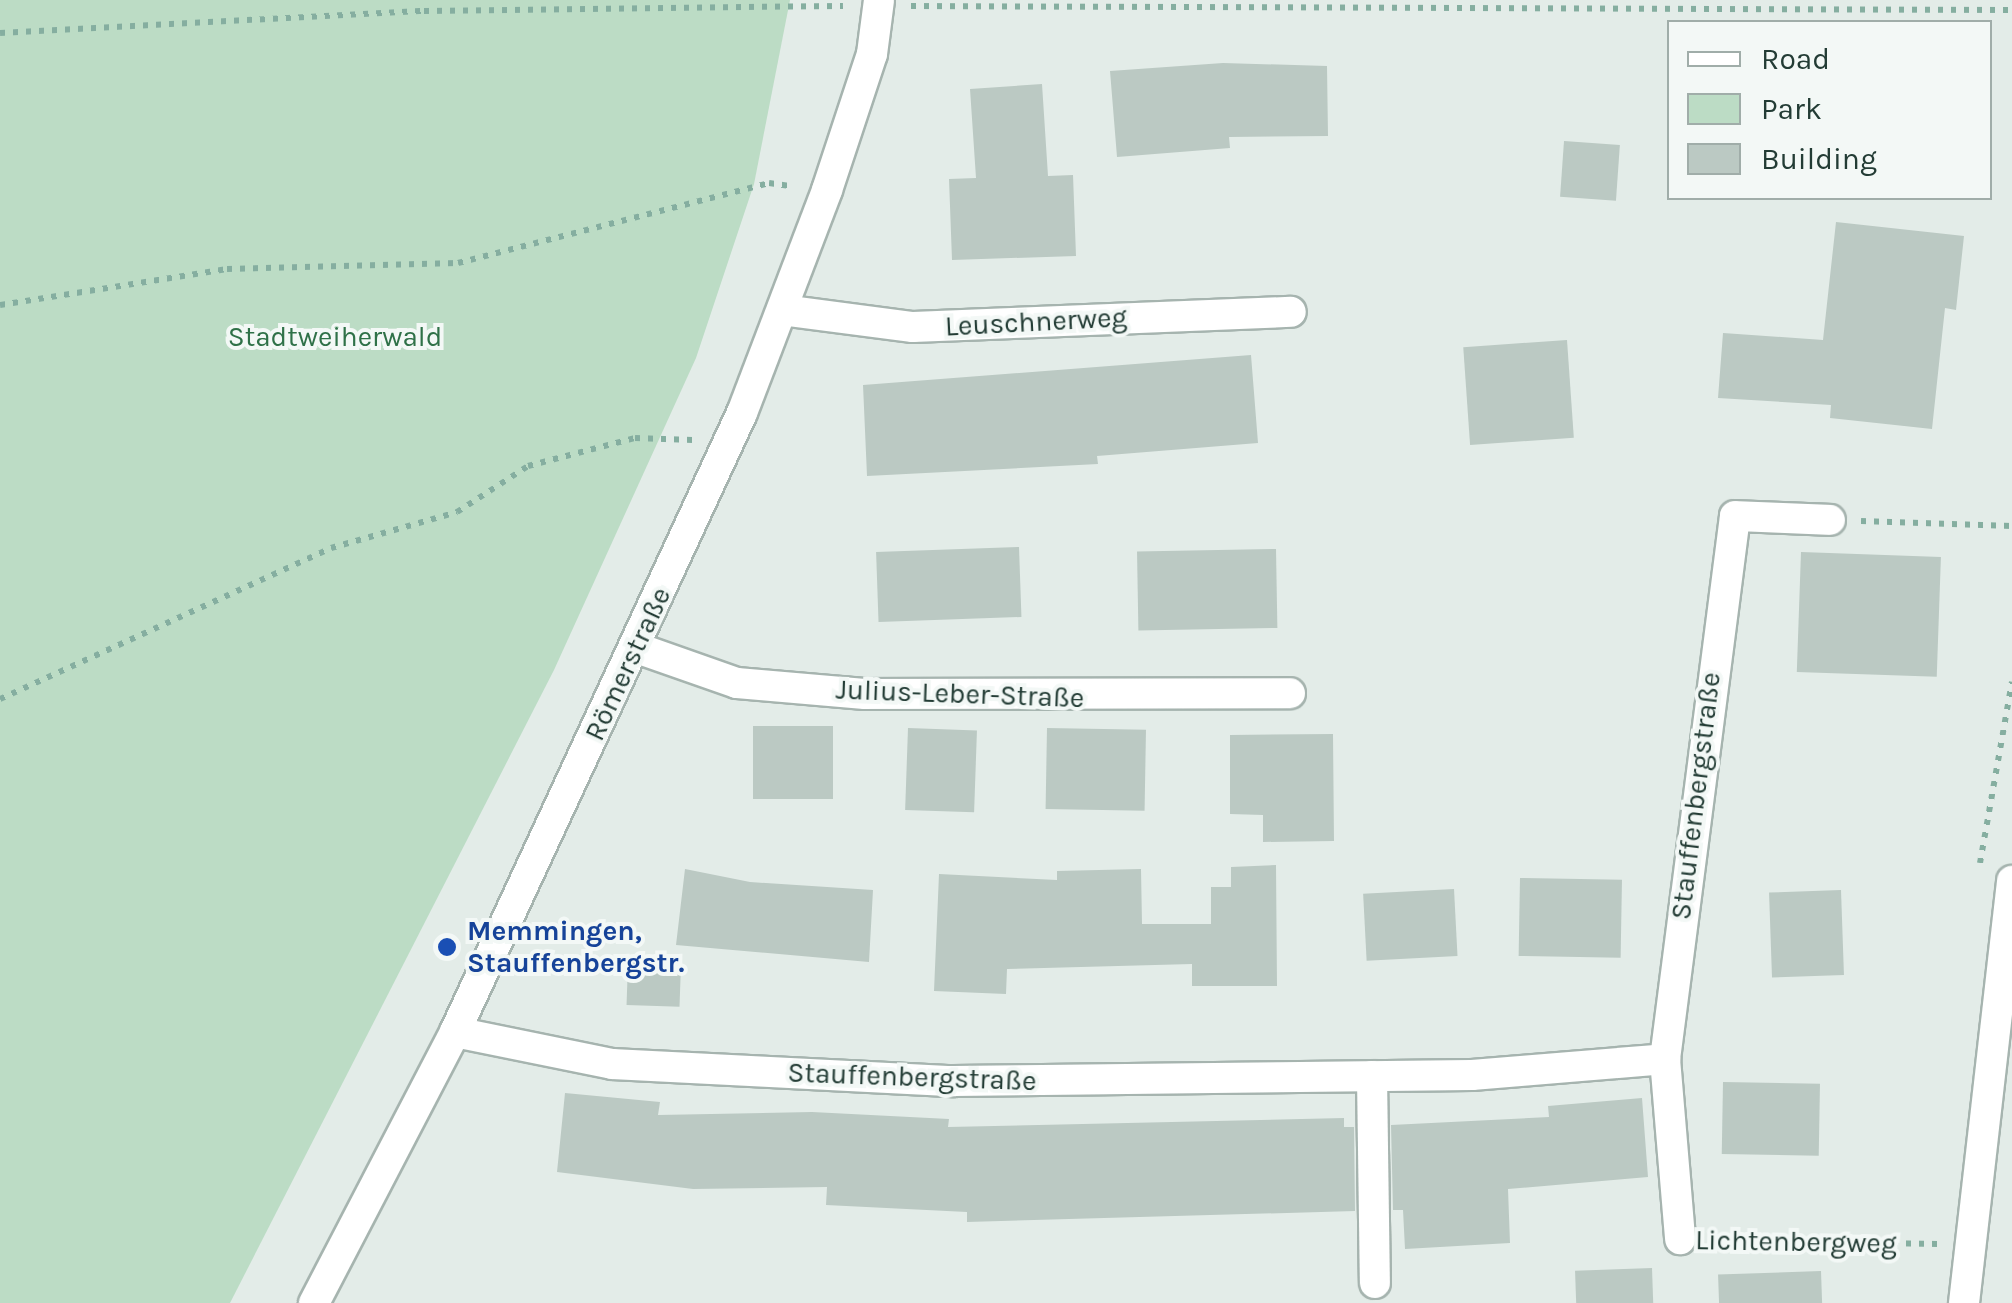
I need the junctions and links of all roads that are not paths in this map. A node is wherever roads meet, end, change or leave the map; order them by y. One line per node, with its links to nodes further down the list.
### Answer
1 (879, 3): 2 (street, Römerstraße)
2 (782, 310): 3 (street, Leuschnerweg); 5 (street, Römerstraße)
3 (1291, 312)
4 (1830, 520): 9 (street, Stauffenbergstraße)
5 (637, 648): 6 (street, Julius-Leber-Straße); 8 (street, Römerstraße)
6 (1290, 693)
7 (2012, 881): 14 (street)
8 (455, 1032): 10 (street, Stauffenbergstraße); 13 (street, Römerstraße)
9 (1665, 1060): 10 (street, Stauffenbergstraße); 11 (street, Lichtenbergweg)
10 (1372, 1076): 12 (street)
11 (1680, 1239)
12 (1375, 1283)
13 (314, 1303)
14 (1964, 1303)

